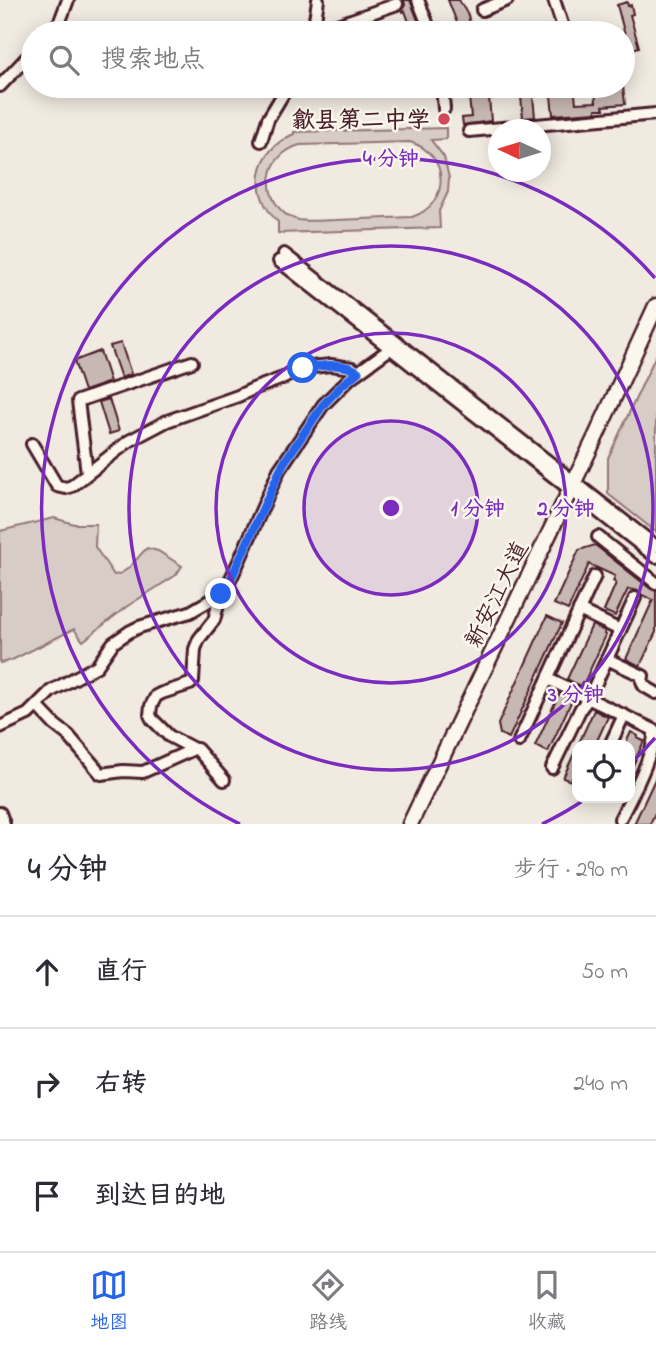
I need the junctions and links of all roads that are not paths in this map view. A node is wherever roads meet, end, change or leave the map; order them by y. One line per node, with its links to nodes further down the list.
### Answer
1 (68, 0): 8 (street)
2 (318, 0): 9 (street)
3 (418, 0): 11 (street)
4 (507, 0): 7 (street)
5 (554, 0): 12 (street)
6 (397, 4): 10 (street)
7 (482, 10)
8 (60, 21)
9 (315, 21)
10 (348, 21)
11 (427, 21)
12 (562, 21)
13 (21, 64): 14 (street)
14 (0, 86)
15 (281, 98): 20 (street)
16 (443, 98): 17 (street)
17 (444, 110)
18 (656, 114): 19 (street)
19 (469, 131)
20 (261, 141)
21 (656, 306): 28 (main road, 新安江大道)
22 (656, 328): 28 (main road, 新安江大道)
23 (390, 349): 25 (street); 28 (street); 28 (street)
24 (192, 362): 27 (street)
25 (358, 372): 27 (street); 34 (street)
26 (32, 444): 27 (street)
27 (87, 473)
28 (576, 489): 30 (street); 31 (street); 54 (main road, 新安江大道); 55 (main road, 新安江大道)
29 (598, 537): 33 (street)
30 (656, 546)
31 (656, 557)
32 (595, 576): 36 (street)
33 (656, 583)
34 (217, 597): 42 (street); 47 (street)
35 (635, 598): 37 (street)
36 (579, 610): 37 (street); 39 (street)
37 (620, 629): 38 (street)
38 (607, 659): 40 (street); 41 (street)
39 (548, 679): 41 (street); 46 (street)
40 (656, 693)
41 (589, 698): 43 (street); 49 (street)
42 (37, 706): 44 (street); 47 (street)
43 (624, 715): 45 (street); 48 (street)
44 (0, 727)
45 (612, 740)
46 (519, 741)
47 (194, 749): 50 (street)
48 (653, 757): 52 (street)
49 (552, 768)
50 (224, 780)
51 (0, 813): 53 (street)
52 (620, 819)
53 (4, 824)
54 (410, 824)
55 (419, 824)

